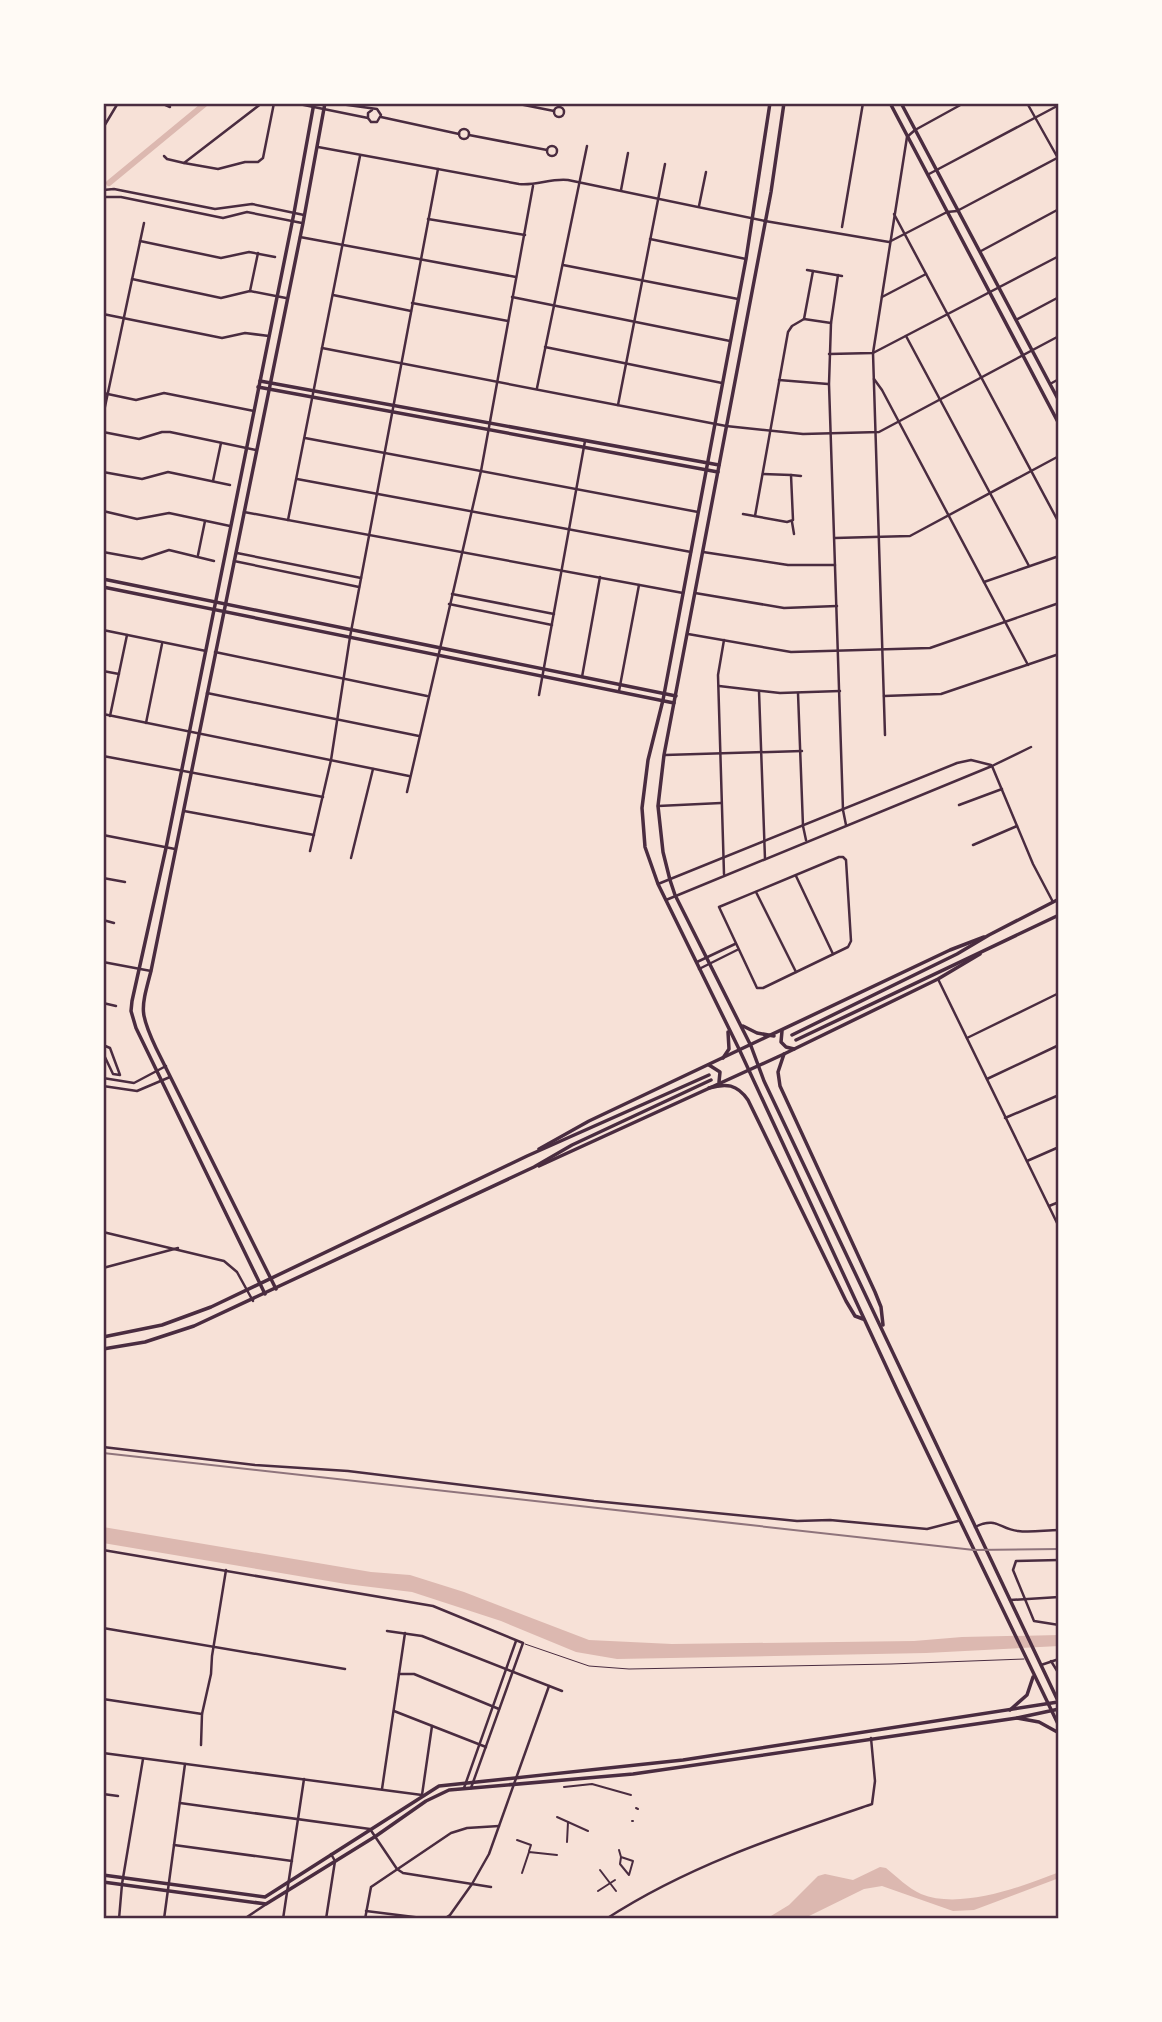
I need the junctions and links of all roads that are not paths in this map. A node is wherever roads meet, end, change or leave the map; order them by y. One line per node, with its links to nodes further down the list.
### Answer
1 (118, 103): 27 (street)
2 (161, 103): 19 (street)
3 (262, 103): 39 (street)
4 (274, 103): 39 (street)
5 (294, 103): 17 (street)
6 (324, 103): 22 (street)
7 (333, 103): 21 (street)
8 (378, 103): 20 (street)
9 (514, 103): 23 (street)
10 (770, 103): 58 (street)
11 (785, 103): 60 (street)
12 (863, 103): 64 (street)
13 (890, 103): 31 (street)
14 (901, 103): 28 (street)
15 (964, 103): 28 (street)
16 (1027, 103): 26 (street)
17 (313, 105): 22 (street); 55 (street)
18 (1059, 105): 26 (street)
19 (170, 107)
20 (377, 109): 21 (street); 24 (street)
21 (372, 110): 25 (street)
22 (324, 111): 25 (street); 32 (street)
23 (554, 111)
24 (382, 117): 25 (street); 29 (street)
25 (368, 118)
26 (1035, 118): 38 (street); 42 (street)
27 (103, 128)
28 (915, 130): 31 (street); 42 (street)
29 (459, 134): 30 (street); 30 (street)
30 (469, 135): 34 (street)
31 (907, 137): 44 (street); 56 (street)
32 (318, 146): 36 (street); 57 (street)
33 (587, 146): 45 (street)
34 (547, 150)
35 (628, 153): 48 (street)
36 (360, 155): 41 (street); 71 (street)
37 (164, 156): 39 (street)
38 (1058, 158): 53 (street)
39 (184, 163)
40 (665, 164): 49 (street)
41 (438, 169): 46 (street); 59 (street)
42 (937, 171): 44 (street); 53 (street)
43 (706, 172): 51 (street)
44 (928, 175): 54 (street)
45 (579, 182): 46 (street); 48 (street); 78 (street)
46 (534, 185): 65 (street)
47 (103, 190): 55 (street)
48 (621, 190): 49 (street)
49 (659, 197): 51 (street); 68 (street)
50 (103, 198): 61 (street)
51 (699, 206): 58 (street)
52 (1059, 209): 72 (street)
53 (957, 211): 54 (street); 72 (street)
54 (947, 212): 66 (street); 87 (street)
55 (294, 213): 57 (street); 61 (street)
56 (894, 214): 66 (street); 70 (street)
57 (304, 215): 63 (street)
58 (753, 217): 60 (street); 76 (street)
59 (428, 219): 65 (street); 77 (street)
60 (765, 220): 70 (street); 145 (street)
61 (292, 221): 63 (street); 89 (street)
62 (144, 223): 69 (street)
63 (303, 223): 67 (street)
64 (842, 227)
65 (525, 235): 82 (street)
66 (905, 235): 70 (street); 81 (street)
67 (300, 237): 71 (street); 93 (street)
68 (650, 239): 76 (street); 84 (street)
69 (140, 241): 73 (street); 83 (street)
70 (889, 242): 91 (street)
71 (342, 246): 77 (street); 88 (street)
72 (981, 251): 85 (street)
73 (258, 254): 75 (street); 86 (street)
74 (1059, 256): 85 (street)
75 (275, 257)
76 (746, 259): 94 (street)
77 (421, 260): 82 (street); 95 (street)
78 (562, 265): 84 (street); 96 (street)
79 (807, 270): 80 (street)
80 (813, 271): 101 (street); 105 (street)
81 (926, 274): 91 (street); 99 (street)
82 (516, 276): 90 (street)
83 (132, 279): 86 (street); 100 (street)
84 (642, 281): 94 (street); 104 (street)
85 (999, 288): 87 (street); 102 (street)
86 (250, 291): 89 (street)
87 (990, 293): 99 (street); 115 (street)
88 (333, 295): 97 (street); 111 (street)
89 (277, 296): 93 (street); 106 (street)
90 (512, 297): 96 (street); 103 (street)
91 (881, 297): 113 (street)
92 (1059, 297): 102 (street)
93 (286, 298): 124 (street)
94 (738, 299): 109 (street)
95 (412, 303): 97 (street); 103 (street)
96 (554, 306): 104 (street); 110 (street)
97 (411, 311): 116 (street)
98 (103, 314): 100 (street)
99 (947, 314): 107 (street); 118 (street)
100 (124, 318): 106 (street); 132 (street)
101 (804, 318): 105 (street); 121 (street)
102 (1016, 320): 112 (street)
103 (508, 321): 123 (street)
104 (634, 322): 109 (street); 117 (street)
105 (831, 323): 114 (street)
106 (269, 335): 122 (street)
107 (906, 336): 113 (street); 134 (street)
108 (1059, 336): 112 (street)
109 (730, 341): 125 (street)
110 (545, 347): 117 (street); 129 (street)
111 (322, 348): 116 (street); 131 (street)
112 (1032, 350): 115 (street); 127 (street)
113 (873, 353): 114 (street); 119 (street)
114 (829, 354): 126 (street)
115 (1023, 356): 118 (street); 144 (street)
116 (401, 363): 123 (street); 136 (street)
117 (626, 364): 125 (street); 137 (street)
118 (981, 378): 134 (street); 163 (street)
119 (874, 379): 141 (street); 149 (street)
120 (1059, 379): 127 (street)
121 (779, 380): 126 (street); 148 (street)
122 (260, 381): 124 (street); 128 (street)
123 (498, 381): 129 (street); 142 (street)
124 (269, 383): 130 (street); 131 (street)
125 (722, 383): 143 (street)
126 (829, 384): 150 (street)
127 (1050, 384): 135 (street)
128 (258, 387): 130 (street); 138 (street)
129 (537, 388): 137 (street)
130 (268, 389): 133 (street); 156 (street)
131 (314, 391): 133 (street); 136 (street)
132 (106, 393): 138 (street); 140 (street)
133 (313, 397): 139 (street); 151 (street)
134 (940, 399): 141 (street); 173 (street)
135 (1059, 401)
136 (393, 405): 139 (street); 142 (street)
137 (618, 405): 143 (street)
138 (254, 411): 155 (street)
139 (392, 412): 146 (street); 157 (street)
140 (103, 415)
141 (899, 421): 149 (street); 180 (street)
142 (490, 423): 146 (street); 152 (street)
143 (715, 424): 145 (street); 159 (street)
144 (1059, 424)
145 (726, 426): 148 (street); 160 (street)
146 (489, 430): 154 (street); 162 (street)
147 (103, 432): 153 (street)
148 (770, 432): 150 (street); 166 (street)
149 (876, 433): 150 (street); 191 (street)
150 (831, 434): 190 (street)
151 (304, 438): 157 (street); 169 (street)
152 (585, 441): 154 (street); 159 (street)
153 (221, 443): 155 (street); 170 (street)
154 (584, 447): 161 (street); 172 (street)
155 (246, 448): 156 (street); 186 (street)
156 (256, 450): 177 (street)
157 (384, 453): 162 (street); 174 (street)
158 (1059, 456): 163 (street)
159 (707, 463): 160 (street); 161 (street)
160 (719, 466): 165 (street)
161 (706, 470): 165 (street); 178 (street)
162 (481, 471): 172 (street); 176 (street)
163 (1031, 471): 173 (street); 185 (street)
164 (103, 472): 170 (street)
165 (718, 472): 195 (street)
166 (763, 474): 167 (street); 181 (street)
167 (792, 475): 168 (street); 184 (street)
168 (801, 476)
169 (297, 479): 174 (street); 182 (street)
170 (213, 481): 171 (street)
171 (230, 485)
172 (577, 488): 178 (street); 187 (street)
173 (990, 493): 180 (street); 203 (street)
174 (377, 494): 176 (street); 189 (street)
175 (103, 511): 183 (street)
176 (471, 511): 187 (street); 193 (street)
177 (244, 512): 182 (street); 196 (street)
178 (698, 512): 194 (street)
179 (743, 514): 181 (street)
180 (949, 515): 191 (street); 209 (street)
181 (755, 516): 184 (street)
182 (288, 520): 189 (street)
183 (205, 521): 186 (street); 198 (street)
184 (792, 522): 188 (street)
185 (1059, 523)
186 (231, 527): 216 (street)
187 (569, 530): 194 (street); 205 (street)
188 (794, 534)
189 (369, 535): 193 (street); 206 (street)
190 (835, 538): 191 (street); 202 (street)
191 (879, 538): 236 (street)
192 (103, 551): 198 (street)
193 (462, 552): 205 (street); 215 (street)
194 (691, 552): 213 (street)
195 (703, 552): 202 (street); 214 (street)
196 (235, 553): 200 (street); 201 (street)
197 (1059, 556): 203 (street)
198 (197, 557): 199 (street)
199 (214, 561)
200 (234, 561): 204 (street); 217 (street)
201 (281, 562): 204 (street); 206 (street)
202 (835, 565): 220 (street)
203 (1029, 566): 209 (street)
204 (279, 570): 212 (street)
205 (562, 570): 207 (street); 223 (street)
206 (361, 578): 212 (street)
207 (600, 578): 210 (street); 247 (street)
208 (103, 579): 216 (street)
209 (984, 582): 225 (street)
210 (639, 585): 213 (street); 249 (street)
211 (103, 587): 221 (street)
212 (359, 587): 228 (street)
213 (683, 593): 256 (street)
214 (695, 593): 220 (street); 230 (street)
215 (452, 594): 219 (street); 223 (street)
216 (216, 601): 217 (street); 221 (street)
217 (225, 603): 222 (street); 224 (street)
218 (1059, 603): 225 (street)
219 (449, 604): 227 (street); 235 (street)
220 (837, 607): 238 (street)
221 (214, 609): 222 (street); 237 (street)
222 (224, 611): 226 (street); 239 (street)
223 (554, 614): 227 (street)
224 (288, 616): 226 (street); 228 (street)
225 (1006, 622): 236 (street); 242 (street)
226 (286, 624): 232 (street)
227 (552, 625): 243 (street)
228 (351, 629): 232 (street); 235 (street)
229 (103, 630): 231 (street)
230 (688, 634): 233 (street); 259 (street)
231 (127, 635): 234 (street); 245 (street)
232 (350, 636): 240 (street); 248 (street)
233 (724, 640): 238 (street); 250 (street)
234 (163, 642): 237 (street); 266 (street)
235 (439, 647): 240 (street); 243 (street)
236 (882, 650): 238 (street); 260 (street)
237 (206, 651): 267 (street)
238 (838, 651): 253 (street)
239 (215, 652): 248 (street); 254 (street)
240 (437, 654): 246 (street); 258 (street)
241 (1059, 654): 242 (street)
242 (1028, 665): 260 (street)
243 (544, 669): 246 (street); 247 (street)
244 (103, 671): 245 (street)
245 (119, 674): 264 (street)
246 (542, 676): 251 (street); 257 (street)
247 (582, 677): 249 (street)
248 (344, 679): 258 (street); 265 (street)
249 (619, 684): 251 (street); 256 (street)
250 (719, 686): 252 (street); 273 (street)
251 (619, 691): 261 (street)
252 (759, 691): 255 (street); 274 (street)
253 (840, 691): 255 (street); 289 (street)
254 (207, 693): 265 (street); 268 (street)
255 (798, 693): 272 (street)
256 (664, 694): 259 (street); 261 (street)
257 (539, 695)
258 (428, 696): 270 (street)
259 (676, 696): 262 (street)
260 (884, 696): 269 (street)
261 (663, 700): 262 (street); 310 (street)
262 (675, 703): 275 (street)
263 (103, 714): 264 (street)
264 (110, 716): 266 (street)
265 (338, 719): 270 (street); 277 (street)
266 (145, 723): 267 (street)
267 (189, 732): 268 (street); 280 (street)
268 (199, 734): 277 (street); 281 (street)
269 (885, 734)
270 (419, 736): 282 (street)
271 (1031, 747): 278 (street)
272 (802, 751): 274 (street); 292 (street)
273 (720, 752): 274 (street); 275 (street); 286 (street)
274 (761, 752): 297 (street)
275 (664, 755): 288 (street)
276 (103, 756): 280 (street)
277 (331, 760): 279 (street); 285 (street)
278 (992, 766): 283 (street); 289 (street); 291 (street)
279 (373, 769): 282 (street); 302 (street)
280 (182, 770): 281 (street); 299 (street)
281 (191, 771): 285 (street); 290 (street)
282 (410, 776): 284 (street)
283 (1002, 789): 287 (street); 293 (street)
284 (407, 792)
285 (323, 797): 295 (street)
286 (722, 803): 288 (street); 303 (street)
287 (959, 805)
288 (658, 806): 308 (street)
289 (843, 810): 291 (street); 292 (street)
290 (184, 811): 295 (street); 300 (street)
291 (846, 825): 296 (street)
292 (803, 826): 296 (street); 297 (street)
293 (1017, 826): 298 (street); 315 (street)
294 (103, 835): 299 (street)
295 (314, 835): 301 (street)
296 (807, 841): 304 (street)
297 (764, 842): 303 (street); 304 (street)
298 (973, 845)
299 (166, 848): 300 (street); 328 (street)
300 (176, 849): 330 (street)
301 (310, 852)
302 (351, 858)
303 (723, 859): 305 (street); 308 (street)
304 (765, 859): 305 (street)
305 (724, 874): 312 (street)
306 (796, 876): 311 (street); 323 (street); 323 (street)
307 (103, 878): 309 (street)
308 (670, 880): 310 (street); 312 (street)
309 (125, 882)
310 (658, 884): 314 (street)
311 (756, 892): 320 (street); 331 (street)
312 (676, 895): 314 (street); 324 (street)
313 (1059, 899): 315 (street)
314 (666, 900): 326 (street)
315 (1053, 902): 319 (street)
316 (1059, 915): 321 (street)
317 (103, 920): 318 (street)
318 (114, 923)
319 (989, 935): 338 (street); 340 (street)
320 (735, 944): 322 (street); 324 (street)
321 (994, 946): 332 (street); 342 (street)
322 (738, 950): 327 (street); 331 (street)
323 (833, 954): 331 (street)
324 (708, 957): 326 (street); 327 (street)
325 (103, 962): 328 (street)
326 (696, 962): 329 (street)
327 (710, 963): 329 (street); 336 (street)
328 (138, 969): 330 (street); 355 (street)
329 (699, 969): 337 (street)
330 (151, 971): 353 (street)
331 (796, 972)
332 (938, 979): 341 (street); 346 (street)
333 (1059, 993): 341 (street)
334 (103, 1003): 335 (street)
335 (116, 1006)
336 (740, 1024): 339 (street); 344 (street)
337 (727, 1026): 347 (street); 350 (street)
338 (782, 1031): 339 (street); 346 (street)
339 (774, 1035): 344 (street)
340 (792, 1035)
341 (966, 1038): 359 (street)
342 (796, 1040)
343 (103, 1045): 348 (street)
344 (751, 1045): 347 (street); 352 (street)
345 (1059, 1045): 359 (street)
346 (794, 1049): 349 (street)
347 (739, 1050): 350 (street); 354 (street)
348 (103, 1053)
349 (784, 1054): 352 (street); 386 (street)
350 (723, 1058): 351 (street)
351 (709, 1065): 363 (street); 370 (street)
352 (757, 1065): 354 (street); 386 (street)
353 (166, 1066): 355 (street); 357 (street)
354 (748, 1069): 363 (street); 385 (street)
355 (158, 1072): 361 (street); 362 (street)
356 (709, 1075): 370 (street)
357 (171, 1076): 361 (street); 379 (street)
358 (103, 1078): 362 (street)
359 (987, 1079): 368 (street)
360 (711, 1080): 372 (street)
361 (162, 1081): 366 (street); 380 (street)
362 (130, 1084): 366 (street)
363 (718, 1084): 365 (street)
364 (103, 1086): 366 (street)
365 (709, 1088): 372 (street); 385 (street)
366 (132, 1091)
367 (1059, 1094): 368 (street)
368 (1005, 1118): 371 (street)
369 (1059, 1147): 371 (street)
370 (527, 1156): 379 (street)
371 (1026, 1162): 374 (street)
372 (534, 1167): 381 (street)
373 (1059, 1202): 374 (street)
374 (1049, 1206): 375 (street)
375 (1059, 1227)
376 (103, 1232): 377 (street)
377 (178, 1248): 378 (street); 382 (street)
378 (103, 1268)
379 (271, 1280): 380 (street); 381 (street)
380 (260, 1285): 382 (street); 383 (street)
381 (276, 1289): 383 (street)
382 (248, 1291): 384 (street); 387 (street)
383 (265, 1294): 384 (street)
384 (253, 1301): 388 (street)
385 (864, 1319): 390 (street)
386 (883, 1327): 391 (street)
387 (103, 1337)
388 (103, 1349)
389 (103, 1447): 390 (street)
390 (960, 1520): 406 (street)
391 (975, 1527): 392 (street); 398 (street)
392 (1059, 1530)
393 (103, 1550): 395 (street)
394 (1059, 1560): 397 (street)
395 (226, 1570): 403 (street); 405 (street)
396 (1059, 1597): 397 (street)
397 (1026, 1599): 398 (street); 399 (street)
398 (1010, 1600): 409 (street)
399 (1059, 1625)
400 (103, 1628): 405 (street)
401 (387, 1630): 402 (street)
402 (405, 1633): 411 (street); 413 (street)
403 (516, 1641): 404 (street); 411 (street)
404 (523, 1643): 406 (lane); 412 (street)
405 (213, 1647): 410 (street); 428 (street)
406 (1024, 1656): 415 (street)
407 (1059, 1659): 408 (street)
408 (1051, 1661): 409 (street); 414 (street)
409 (1041, 1665): 419 (street)
410 (345, 1669)
411 (506, 1669): 412 (street); 421 (street)
412 (513, 1672): 416 (street); 422 (street)
413 (399, 1674): 421 (street); 425 (street)
414 (1059, 1674)
415 (1033, 1675): 420 (street); 423 (street)
416 (549, 1686): 417 (street); 441 (street)
417 (562, 1691)
418 (103, 1699): 428 (street)
419 (1058, 1702): 420 (street)
420 (1047, 1704): 423 (street); 427 (street)
421 (493, 1707): 422 (street); 435 (street)
422 (499, 1709): 437 (street)
423 (1010, 1710): 426 (street)
424 (1059, 1710): 427 (street)
425 (394, 1711): 431 (street); 449 (street)
426 (1003, 1711): 430 (street); 441 (street)
427 (1051, 1711): 429 (street); 432 (street)
428 (202, 1714): 436 (street)
429 (1017, 1718): 430 (street); 433 (street)
430 (1004, 1719): 434 (street)
431 (432, 1726): 435 (street); 451 (street)
432 (1059, 1726)
433 (1059, 1733)
434 (871, 1738): 445 (street); 502 (street)
435 (479, 1744): 437 (street); 444 (street)
436 (201, 1745)
437 (486, 1746): 443 (street)
438 (103, 1752): 439 (street)
439 (143, 1758): 440 (street); 479 (street)
440 (185, 1764): 442 (street); 455 (street)
441 (516, 1777): 443 (street); 445 (street)
442 (304, 1779): 449 (street); 457 (street)
443 (474, 1781): 444 (street); 448 (street)
444 (465, 1782): 447 (street); 451 (street)
445 (513, 1785): 448 (street); 459 (street)
446 (564, 1787): 452 (street)
447 (464, 1788): 448 (street); 454 (street)
448 (471, 1788)
449 (382, 1790): 451 (street)
450 (103, 1794): 453 (street)
451 (422, 1795): 454 (street); 460 (street)
452 (631, 1795)
453 (118, 1796)
454 (426, 1801): 462 (street)
455 (180, 1803): 457 (street); 466 (street)
456 (557, 1816): 458 (street)
457 (299, 1819): 460 (street); 473 (street)
458 (568, 1822): 461 (street); 465 (street)
459 (499, 1826): 475 (street); 485 (street)
460 (370, 1829): 462 (street); 470 (street)
461 (588, 1831)
462 (376, 1836): 474 (street); 475 (street)
463 (517, 1840): 467 (street)
464 (531, 1840): 467 (street)
465 (566, 1842)
466 (174, 1845): 473 (street); 484 (street)
467 (531, 1845): 469 (street)
468 (619, 1850): 472 (street)
469 (529, 1852): 471 (street); 477 (street)
470 (331, 1854): 474 (street); 481 (street)
471 (558, 1855)
472 (621, 1857): 472 (street)
473 (292, 1861): 481 (street)
474 (335, 1861): 488 (street); 499 (street)
475 (397, 1869): 485 (street); 493 (street)
476 (600, 1870): 486 (street)
477 (522, 1873)
478 (103, 1875): 479 (street)
479 (123, 1878): 483 (street); 484 (street)
480 (615, 1880): 486 (street)
481 (289, 1881): 484 (street); 488 (street)
482 (103, 1882): 483 (street)
483 (122, 1884): 489 (street); 495 (street)
484 (169, 1884): 489 (street)
485 (472, 1884): 487 (street); 494 (street)
486 (609, 1884): 490 (street); 491 (street)
487 (491, 1887)
488 (288, 1890): 492 (street); 498 (street)
489 (168, 1891): 492 (street); 496 (street)
490 (598, 1891)
491 (616, 1891)
492 (266, 1904): 497 (street)
493 (366, 1911): 500 (street); 501 (street)
494 (445, 1918)
495 (120, 1919)
496 (164, 1919)
497 (244, 1919)
498 (283, 1919)
499 (326, 1919)
500 (365, 1919)
501 (430, 1919)
502 (606, 1919)

